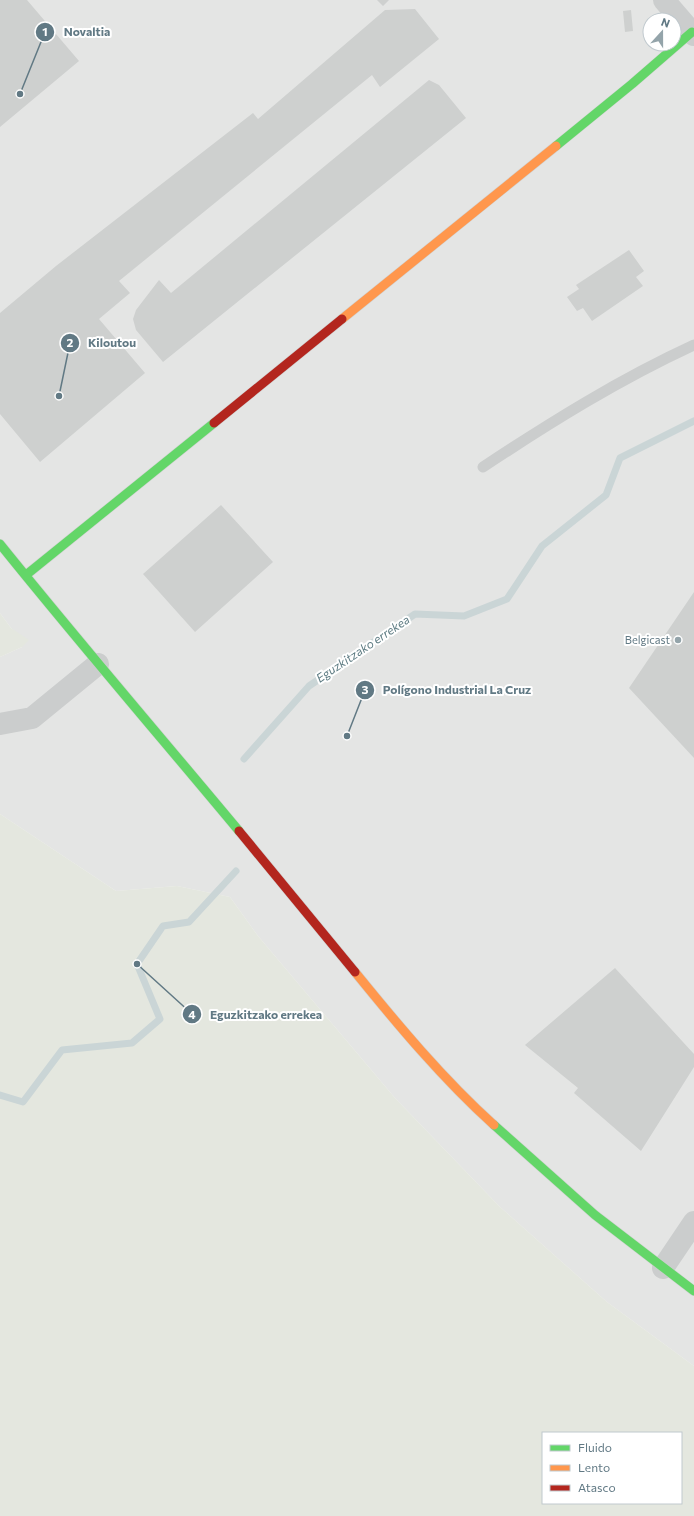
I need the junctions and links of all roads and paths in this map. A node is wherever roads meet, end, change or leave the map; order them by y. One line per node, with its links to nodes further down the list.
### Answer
1 (664, 0): 2 (street)
2 (693, 34): 6 (street)
3 (694, 345): 4 (lane)
4 (483, 467)
5 (0, 544): 6 (street)
6 (26, 575): 7 (street)
7 (98, 664): 8 (street); 10 (street)
8 (0, 724)
9 (694, 1222): 10 (street)
10 (662, 1268): 11 (street)
11 (694, 1291)

